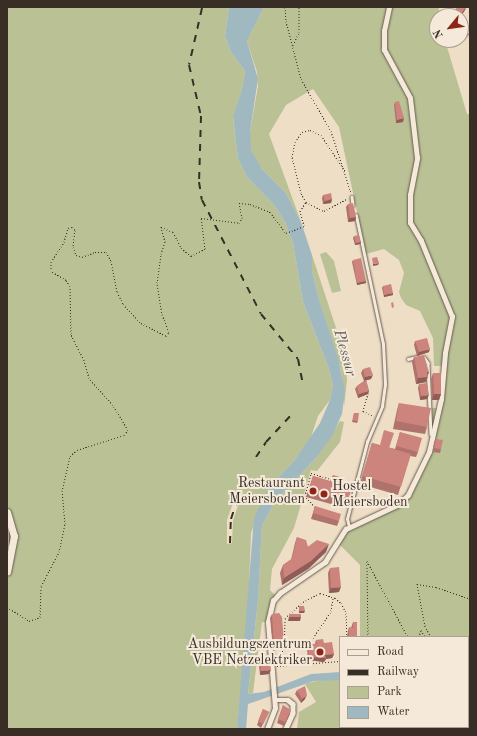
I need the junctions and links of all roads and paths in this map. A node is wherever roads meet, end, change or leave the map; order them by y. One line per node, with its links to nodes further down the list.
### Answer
1 (285, 7): 4 (path)
2 (299, 7): 4 (path)
3 (389, 7): 11 (street)
4 (292, 46): 5 (path)
5 (346, 174): 6 (path); 7 (path)
6 (352, 198): 7 (path); 10 (lane)
7 (306, 202): 21 (path)
8 (408, 359): 11 (lane)
9 (368, 391): 10 (path)
10 (378, 417): 16 (lane)
11 (431, 442): 16 (street)
12 (333, 479): 13 (path)
13 (315, 510)
14 (7, 512): 18 (main road)
15 (7, 527): 17 (lane)
16 (349, 527): 29 (street)
17 (7, 548)
18 (7, 571)
19 (333, 597): 22 (path); 28 (path); 29 (path)
20 (470, 600): 27 (path)
21 (7, 607)
22 (347, 636)
23 (368, 636): 24 (path)
24 (407, 636)
25 (419, 636): 26 (path)
26 (424, 636)
27 (430, 636)
28 (313, 638)
29 (273, 660): 31 (street)
30 (339, 661): 31 (path)
31 (273, 666): 32 (street)
32 (275, 699): 33 (street); 34 (street)
33 (267, 729)
34 (286, 729)

